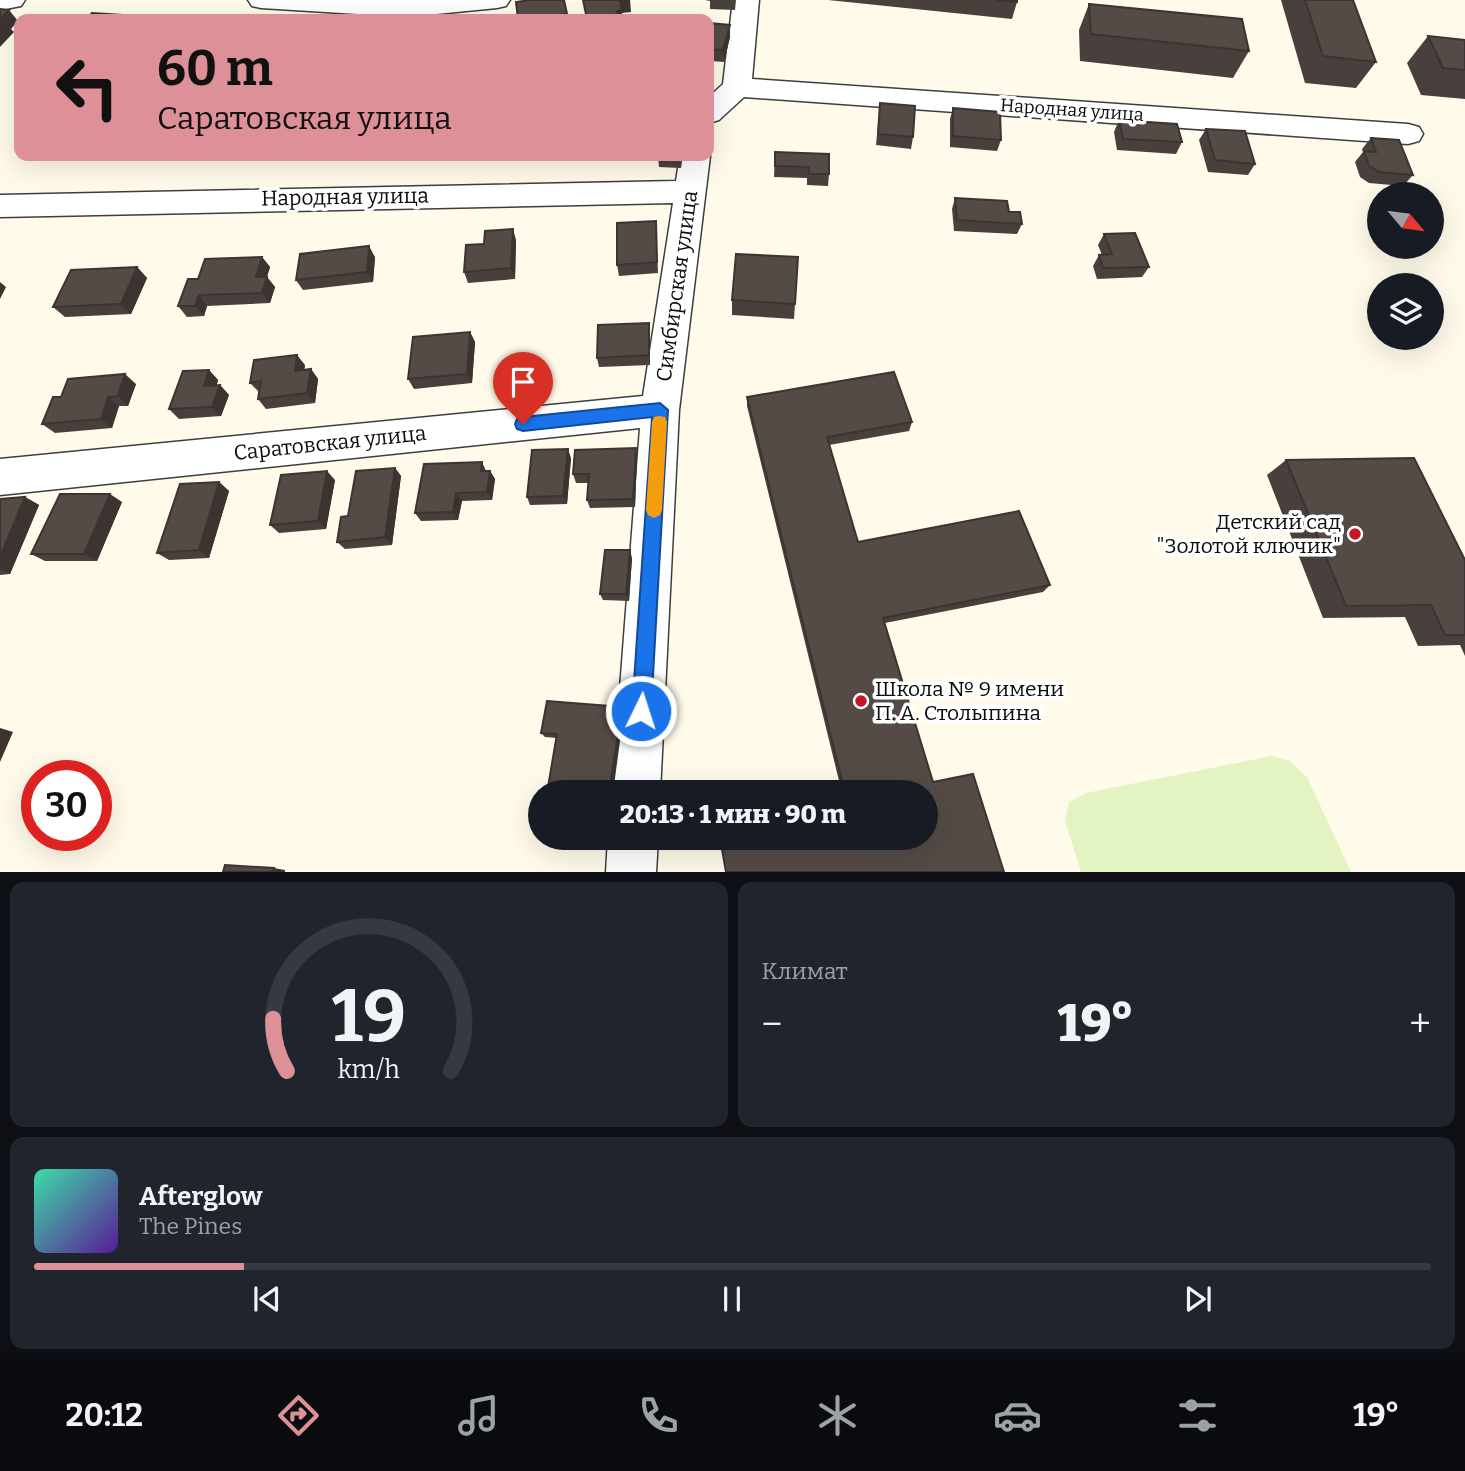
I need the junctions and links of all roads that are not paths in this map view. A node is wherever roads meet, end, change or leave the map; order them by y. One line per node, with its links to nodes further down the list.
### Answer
1 (12, 0): 5 (street)
2 (261, 0): 3 (street)
3 (497, 0)
4 (746, 0): 6 (street)
5 (0, 2)
6 (737, 86): 7 (street); 8 (street, Народная улица)
7 (714, 108)
8 (1408, 134)
9 (692, 174): 10 (street, Народная улица); 11 (street, Симбирская улица)
10 (0, 206)
11 (660, 410): 12 (street, Саратовская улица); 13 (street, Симбирская улица)
12 (0, 477)
13 (637, 780)
14 (633, 850): 15 (street)
15 (631, 872)

